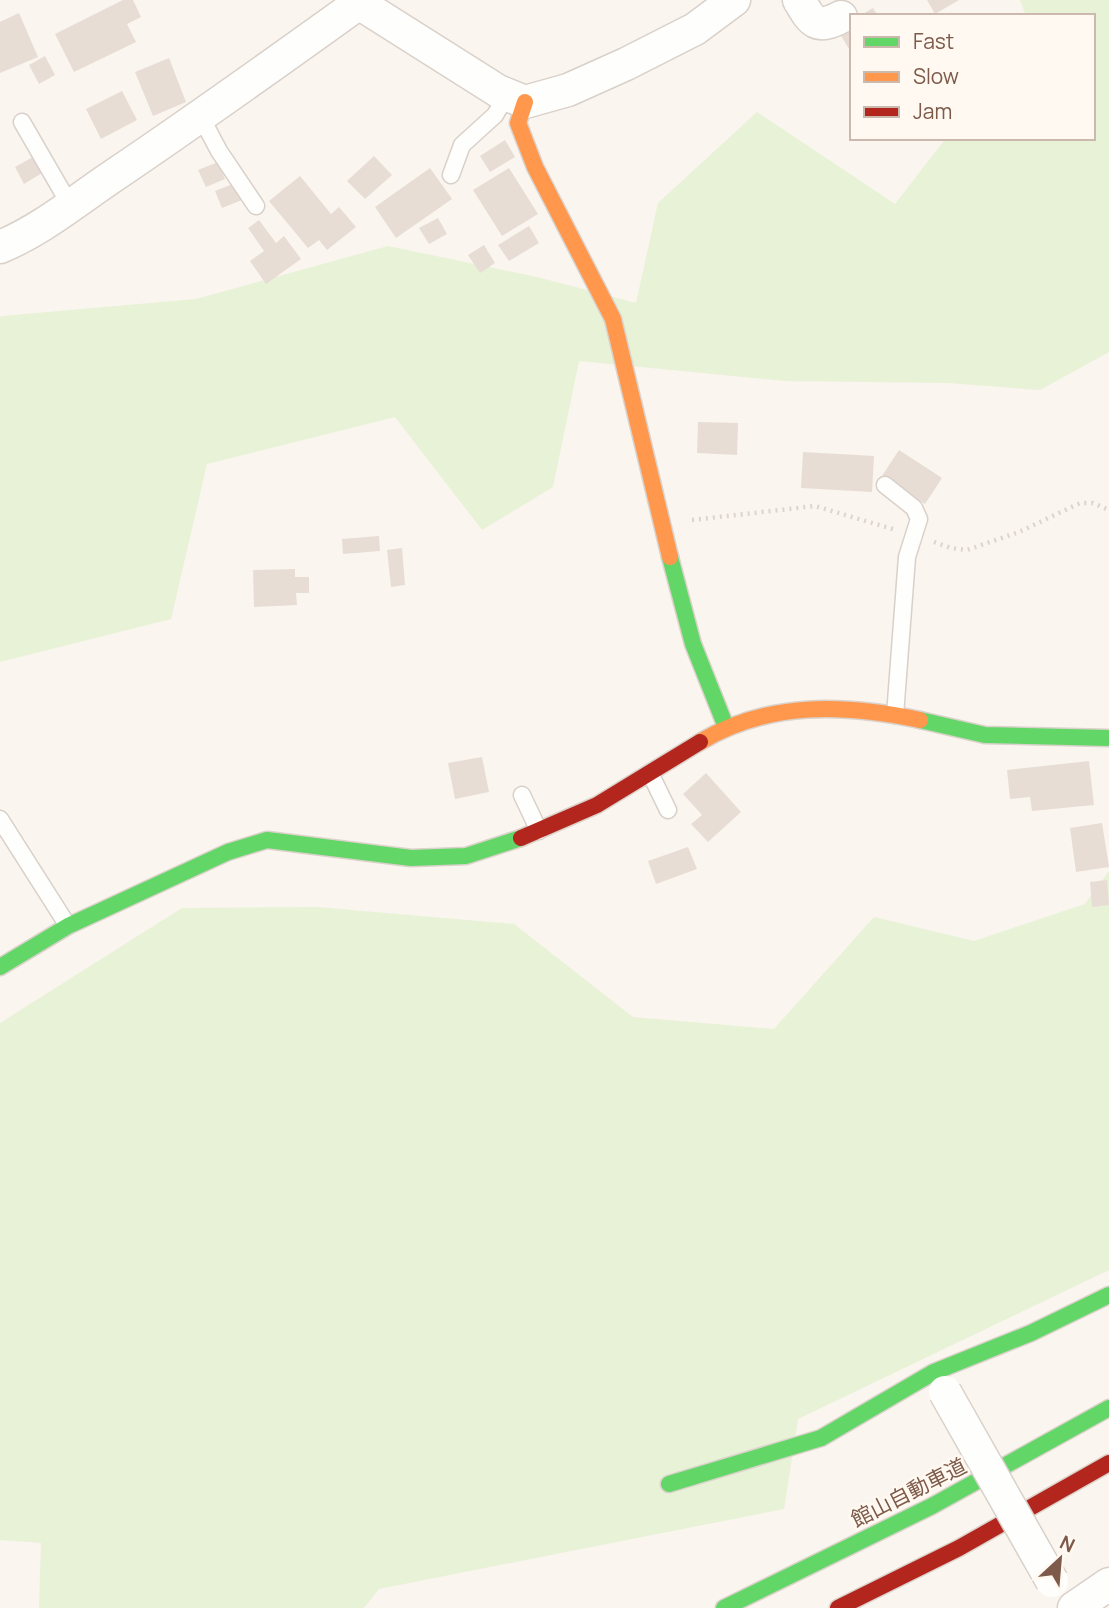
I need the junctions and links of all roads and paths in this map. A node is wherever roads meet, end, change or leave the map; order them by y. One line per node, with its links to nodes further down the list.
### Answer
1 (734, 0): 5 (street)
2 (799, 0): 4 (street)
3 (356, 1): 5 (street); 6 (street)
4 (841, 17)
5 (516, 98): 8 (lane); 14 (main road)
6 (201, 117): 9 (street); 10 (lane)
7 (22, 122): 9 (lane)
8 (451, 175)
9 (70, 205): 11 (street)
10 (256, 206)
11 (0, 247)
12 (884, 485): 15 (lane)
13 (1109, 510): 15 (path)
14 (661, 524): 15 (path); 17 (main road)
15 (916, 536): 16 (lane)
16 (895, 715): 17 (main road); 18 (main road)
17 (726, 727): 19 (main road)
18 (1109, 738)
19 (650, 773): 21 (lane); 23 (main road)
20 (522, 794): 23 (lane)
21 (668, 810)
22 (0, 819): 24 (lane)
23 (539, 831): 24 (main road)
24 (68, 926): 25 (main road)
25 (0, 967)
26 (1109, 1295): 27 (main road)
27 (939, 1382): 30 (main road); 32 (street, bridge)
28 (1109, 1408): 33 (main road, 館山自動車道)
29 (1109, 1463): 34 (main road)
30 (669, 1484)
31 (1109, 1584): 35 (street)
32 (1059, 1595)
33 (723, 1608)
34 (838, 1608)
35 (1074, 1608)

